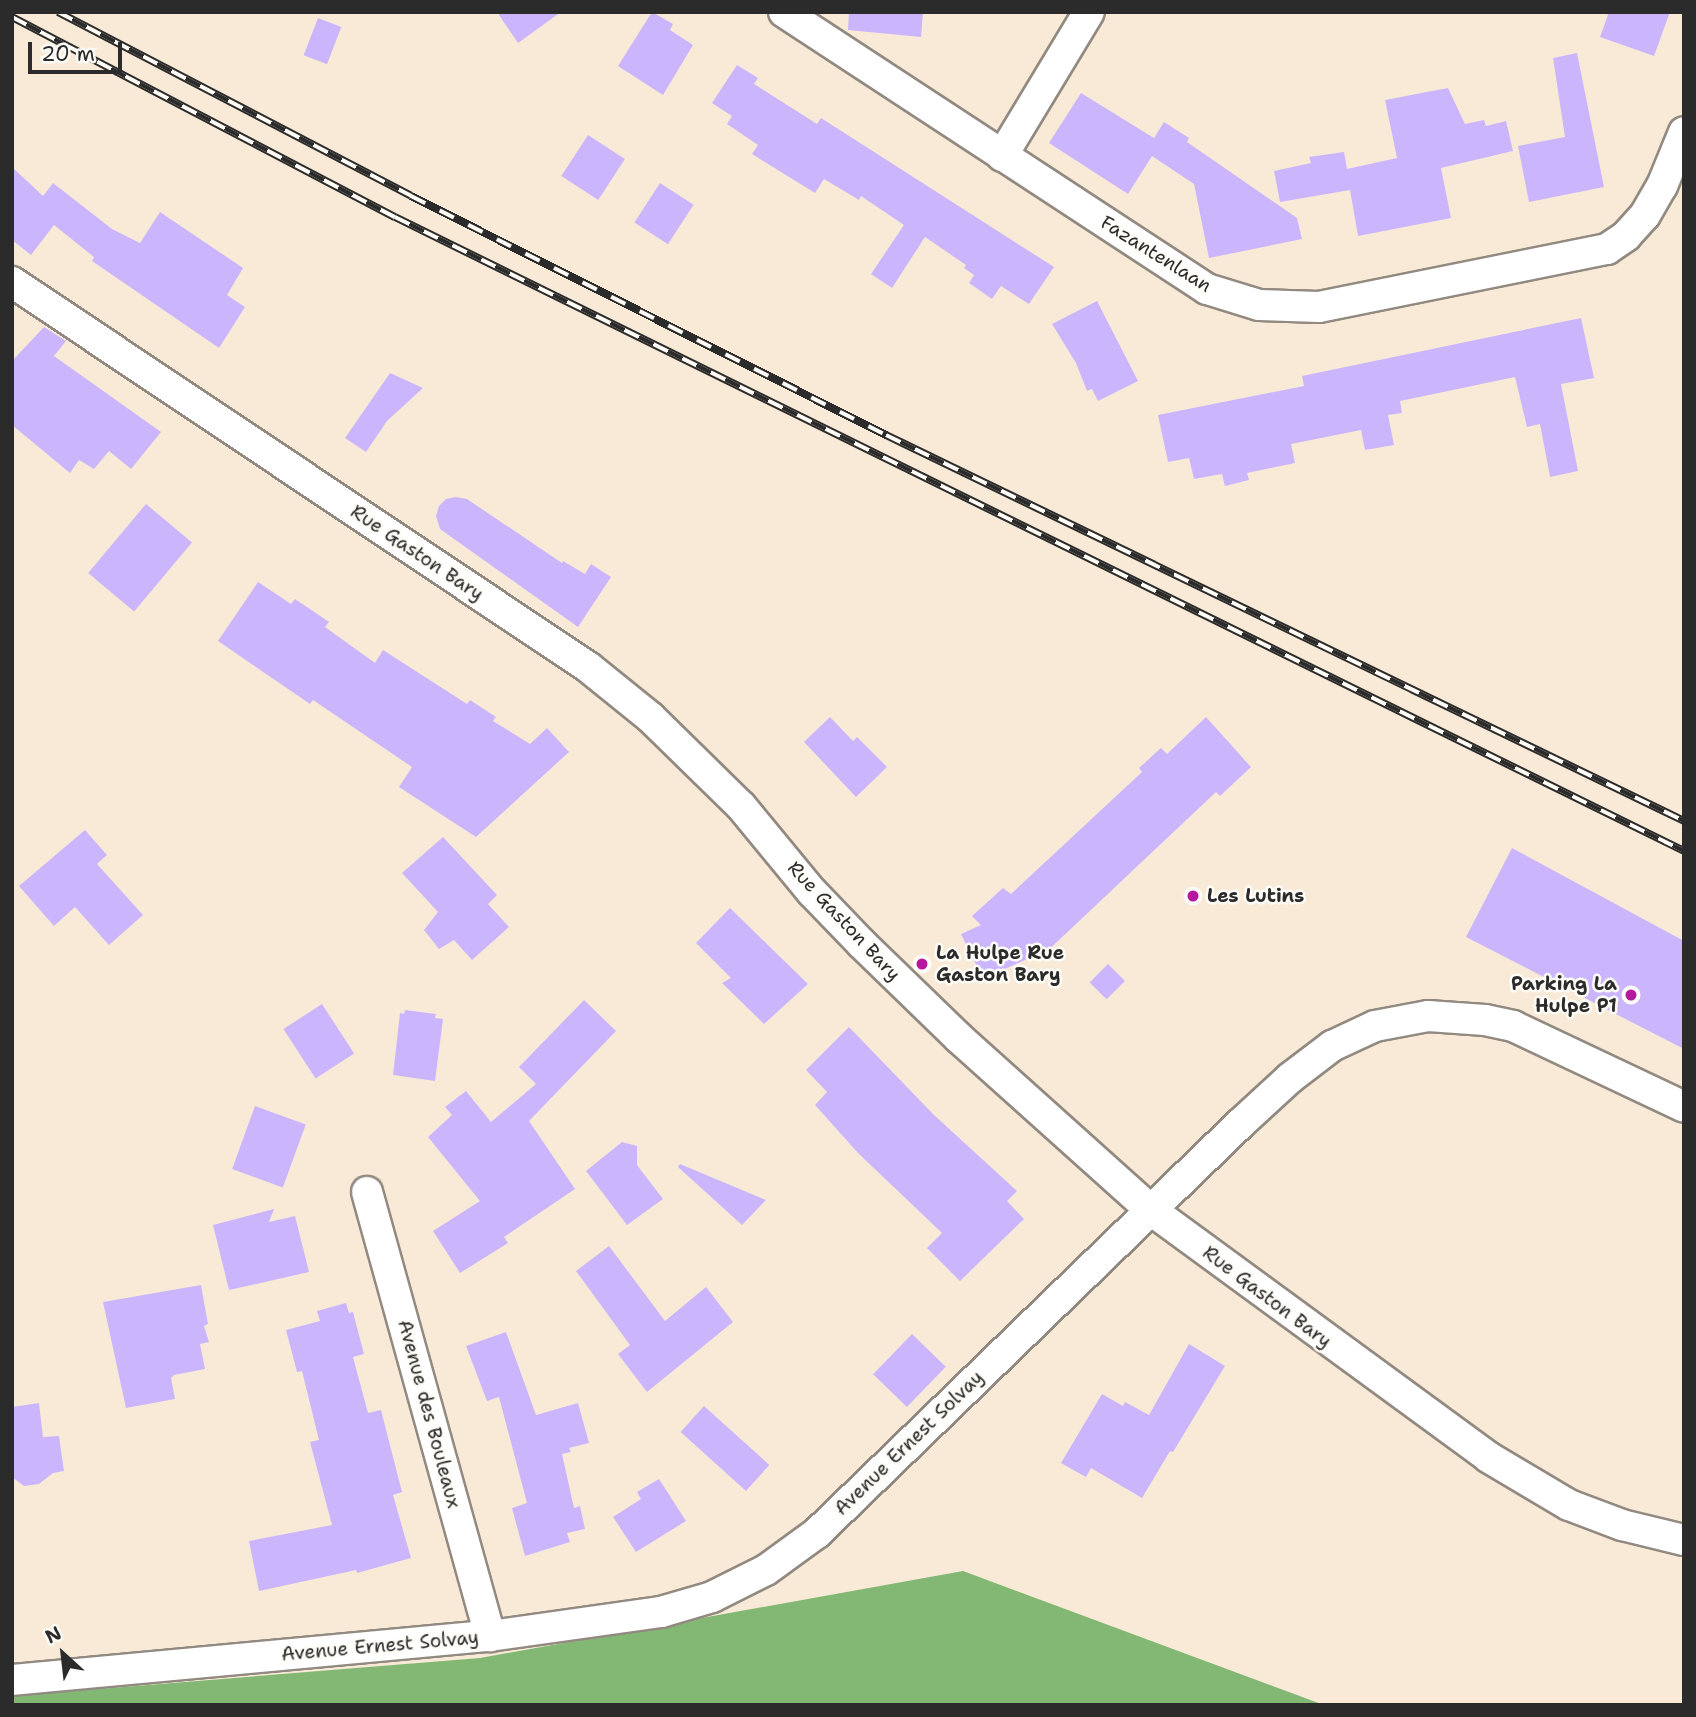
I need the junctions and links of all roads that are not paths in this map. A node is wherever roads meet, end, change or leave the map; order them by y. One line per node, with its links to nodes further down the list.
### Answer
1 (784, 12): 4 (street, Fazantenlaan)
2 (1089, 12): 4 (street)
3 (1684, 132): 4 (street, Fazantenlaan)
4 (1002, 156)
5 (12, 282): 8 (street, Rue Gaston Bary)
6 (1684, 1107): 8 (street, Avenue Ernest Solvay)
7 (367, 1192): 10 (street, Avenue des Bouleaux)
8 (1151, 1210): 9 (street, Rue Gaston Bary); 10 (street, Avenue Ernest Solvay)
9 (1684, 1540)
10 (490, 1636): 11 (street, Avenue Ernest Solvay)
11 (12, 1680)

